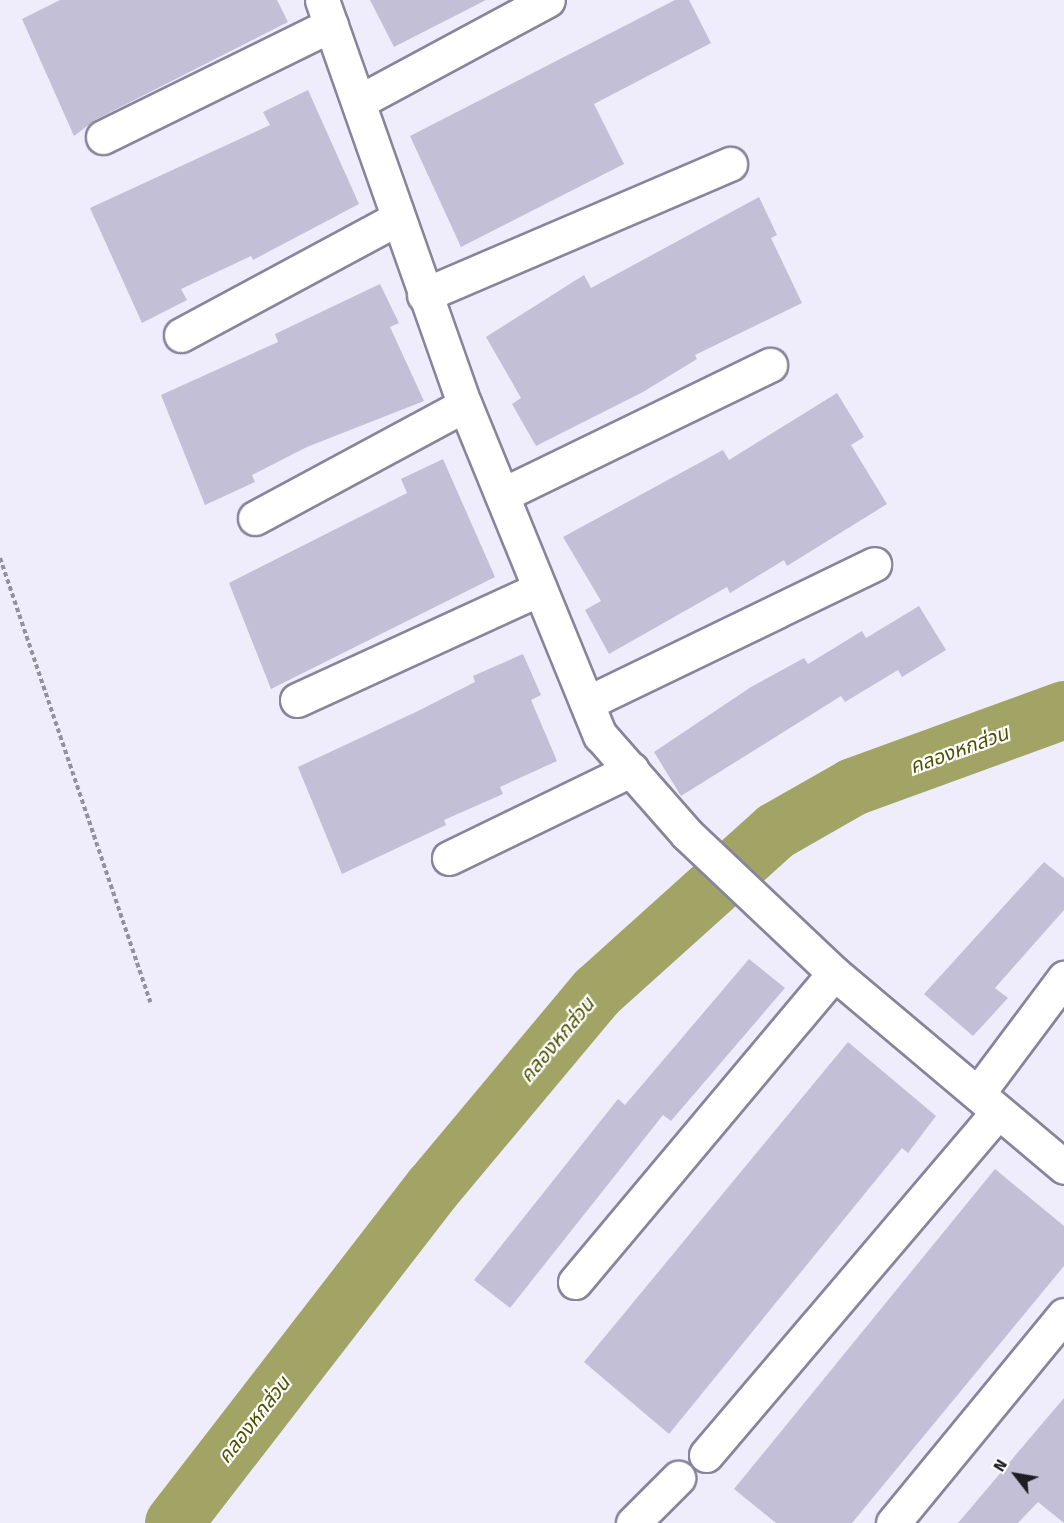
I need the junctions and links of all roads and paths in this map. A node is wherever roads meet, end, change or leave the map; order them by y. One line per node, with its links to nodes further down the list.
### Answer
1 (548, 0): 3 (street)
2 (327, 12): 3 (street); 4 (street)
3 (362, 100): 6 (street)
4 (103, 137)
5 (730, 164): 7 (street)
6 (395, 220): 7 (street); 8 (street)
7 (424, 295): 10 (street)
8 (181, 335)
9 (770, 365): 11 (street)
10 (465, 405): 11 (street); 12 (street)
11 (502, 495): 15 (street)
12 (255, 518)
13 (0, 558): 22 (path)
14 (874, 564): 17 (street)
15 (540, 589): 16 (street); 17 (street)
16 (297, 700)
17 (587, 703): 18 (street)
18 (632, 769): 19 (street); 20 (street)
19 (449, 858)
20 (834, 973): 23 (street); 25 (street)
21 (1064, 978): 23 (street)
22 (150, 1002)
23 (988, 1102): 24 (street); 27 (street)
24 (1064, 1167)
25 (575, 1282)
26 (1064, 1314): 30 (street)
27 (706, 1455)
28 (678, 1478): 29 (street)
29 (633, 1523)
30 (893, 1523)

